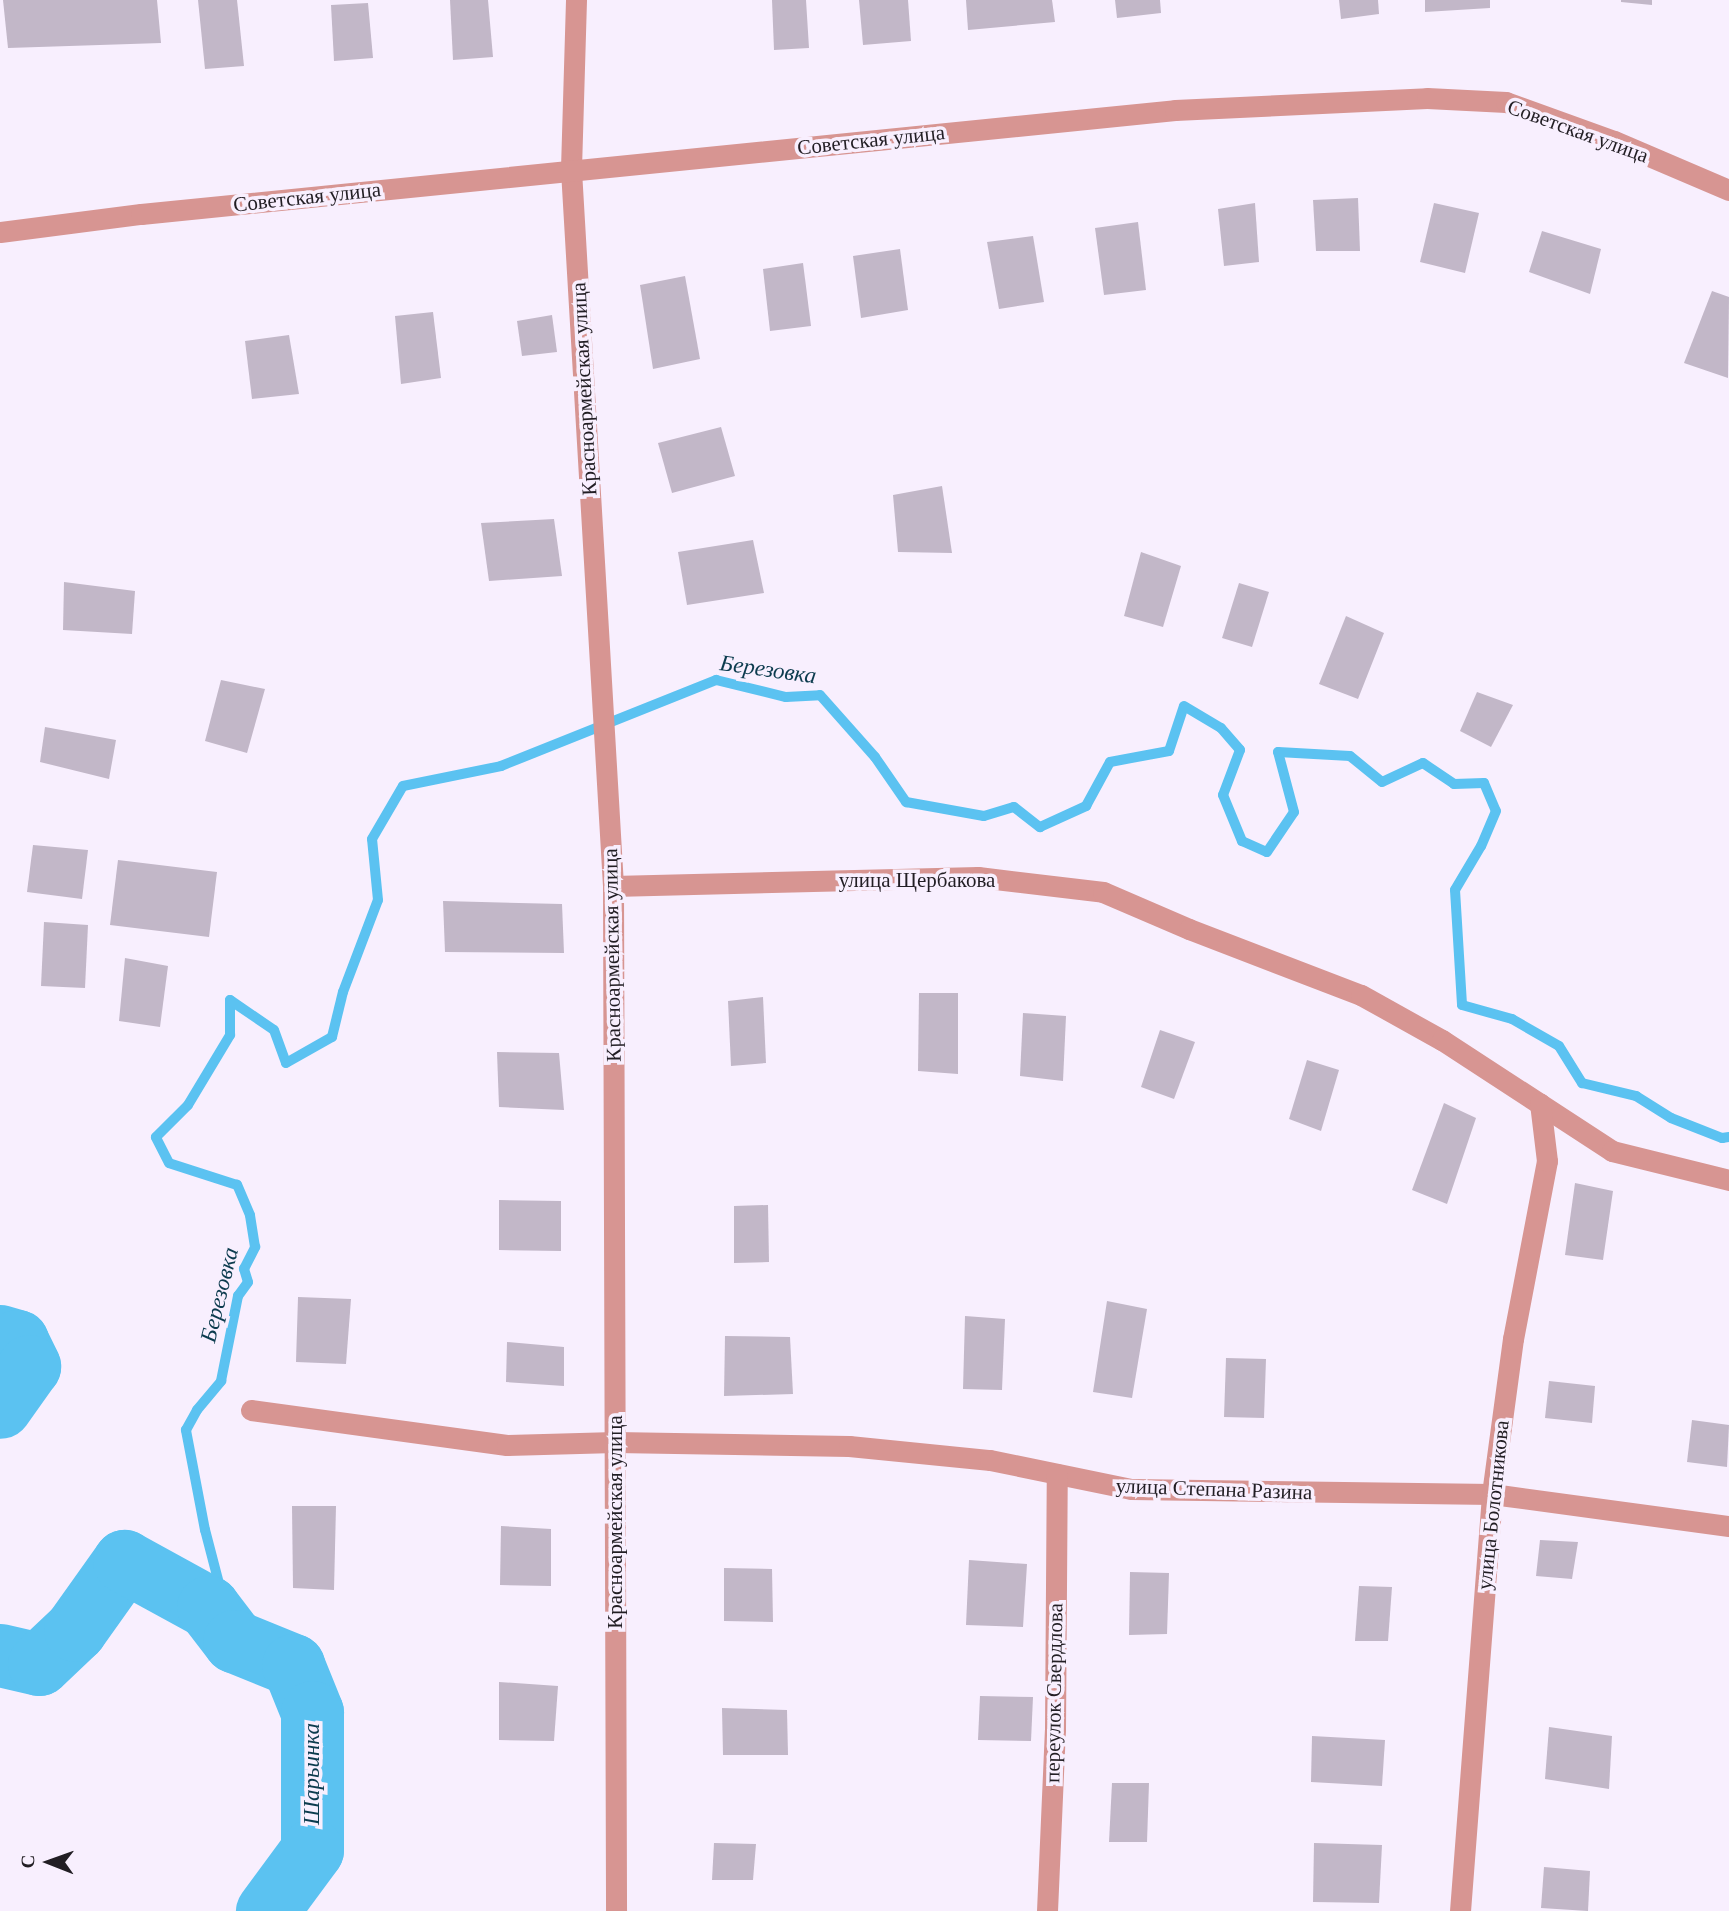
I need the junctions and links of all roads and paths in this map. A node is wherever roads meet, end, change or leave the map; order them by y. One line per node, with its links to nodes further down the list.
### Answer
1 (576, 0): 2 (street, Красноармейская улица)
2 (571, 170): 3 (street, Советская улица); 4 (street, Советская улица); 5 (street, Красноармейская улица)
3 (1729, 190)
4 (0, 232)
5 (613, 886): 6 (street, улица Щербакова); 9 (street, Красноармейская улица)
6 (1540, 1103): 7 (street, улица Щербакова); 11 (street, улица Болотникова)
7 (1729, 1180)
8 (251, 1410): 9 (street, улица Степана Разина)
9 (615, 1442): 10 (street, улица Степана Разина); 13 (street, Красноармейская улица)
10 (1057, 1474): 11 (street, улица Степана Разина); 14 (street, переулок Свердлова)
11 (1492, 1494): 12 (street, улица Степана Разина); 15 (street, улица Болотникова)
12 (1729, 1527)
13 (616, 1911)
14 (1047, 1911)
15 (1460, 1911)

